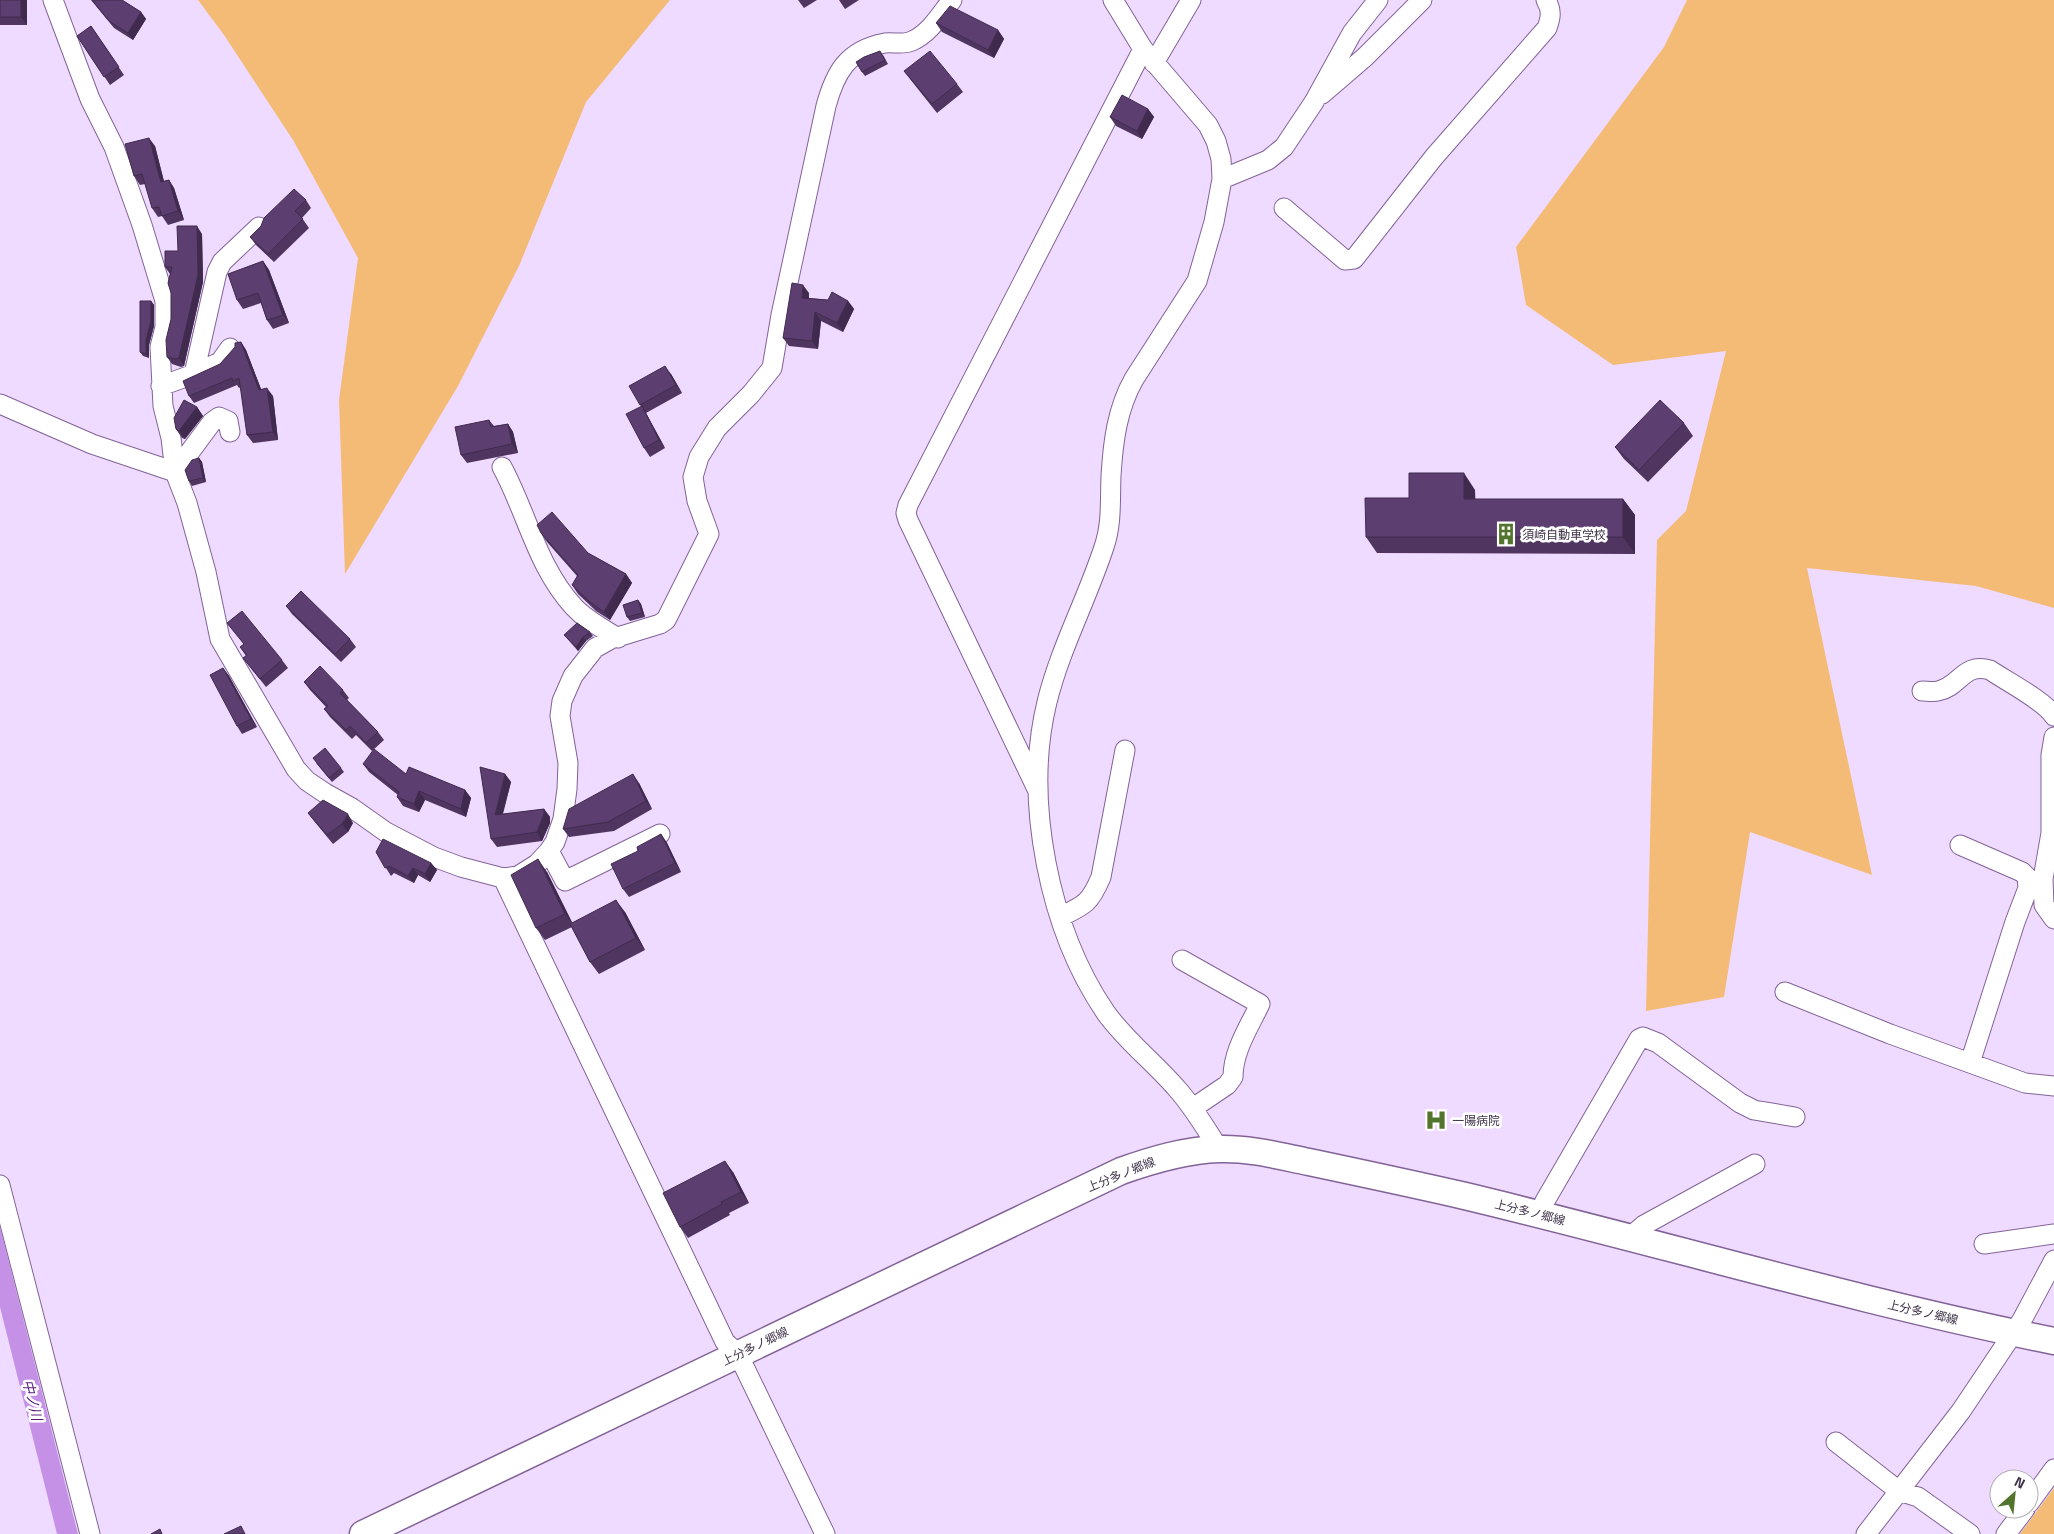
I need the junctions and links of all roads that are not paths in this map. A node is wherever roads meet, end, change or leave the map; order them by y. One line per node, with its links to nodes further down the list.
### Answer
1 (53, 0): 15 (street)
2 (952, 0): 20 (street)
3 (1113, 0): 8 (street)
4 (1191, 0): 8 (street)
5 (1378, 0): 9 (street)
6 (1422, 0): 9 (street)
7 (1546, 0): 11 (street)
8 (1149, 56): 10 (street); 25 (street)
9 (1314, 102): 10 (street)
10 (1222, 179): 25 (street)
11 (1284, 208)
12 (259, 227): 14 (street)
13 (230, 348): 14 (street)
14 (194, 374): 15 (street)
15 (161, 386): 19 (street)
16 (0, 404): 19 (street)
17 (230, 432): 19 (street)
18 (502, 467): 20 (street)
19 (175, 472): 29 (street)
20 (618, 638): 28 (street)
21 (1922, 691): 22 (street)
22 (2054, 716)
23 (2054, 737): 30 (street)
24 (1125, 750): 31 (street)
25 (1038, 792): 31 (street)
26 (660, 834): 28 (street)
27 (1960, 845): 30 (street)
28 (549, 851): 29 (street)
29 (503, 878): 49 (street)
30 (2036, 888): 32 (street); 35 (street)
31 (1060, 917): 37 (street)
32 (2054, 919)
33 (1182, 960): 37 (street)
34 (1785, 992): 35 (street)
35 (1970, 1063): 36 (street)
36 (2054, 1086)
37 (1193, 1108): 39 (street)
38 (1795, 1117): 42 (street)
39 (1218, 1149): 42 (main road, 上分多ノ郷線); 49 (main road, 上分多ノ郷線)
40 (1754, 1164): 45 (street)
41 (0, 1185): 55 (street)
42 (1539, 1214): 45 (main road, 上分多ノ郷線)
43 (2054, 1234): 44 (street)
44 (1984, 1244)
45 (1635, 1246): 47 (main road, 上分多ノ郷線)
46 (2054, 1260): 47 (street)
47 (2014, 1333): 48 (main road, 上分多ノ郷線); 53 (street)
48 (2054, 1341)
49 (738, 1354): 56 (main road, 上分多ノ郷線); 57 (street)
50 (1836, 1442): 53 (street)
51 (2054, 1470): 52 (street)
52 (2039, 1490)
53 (1899, 1491): 58 (street); 59 (street)
54 (2017, 1519): 60 (street)
55 (90, 1534)
56 (363, 1534)
57 (824, 1534)
58 (1866, 1534)
59 (1970, 1534)
60 (2006, 1534)

